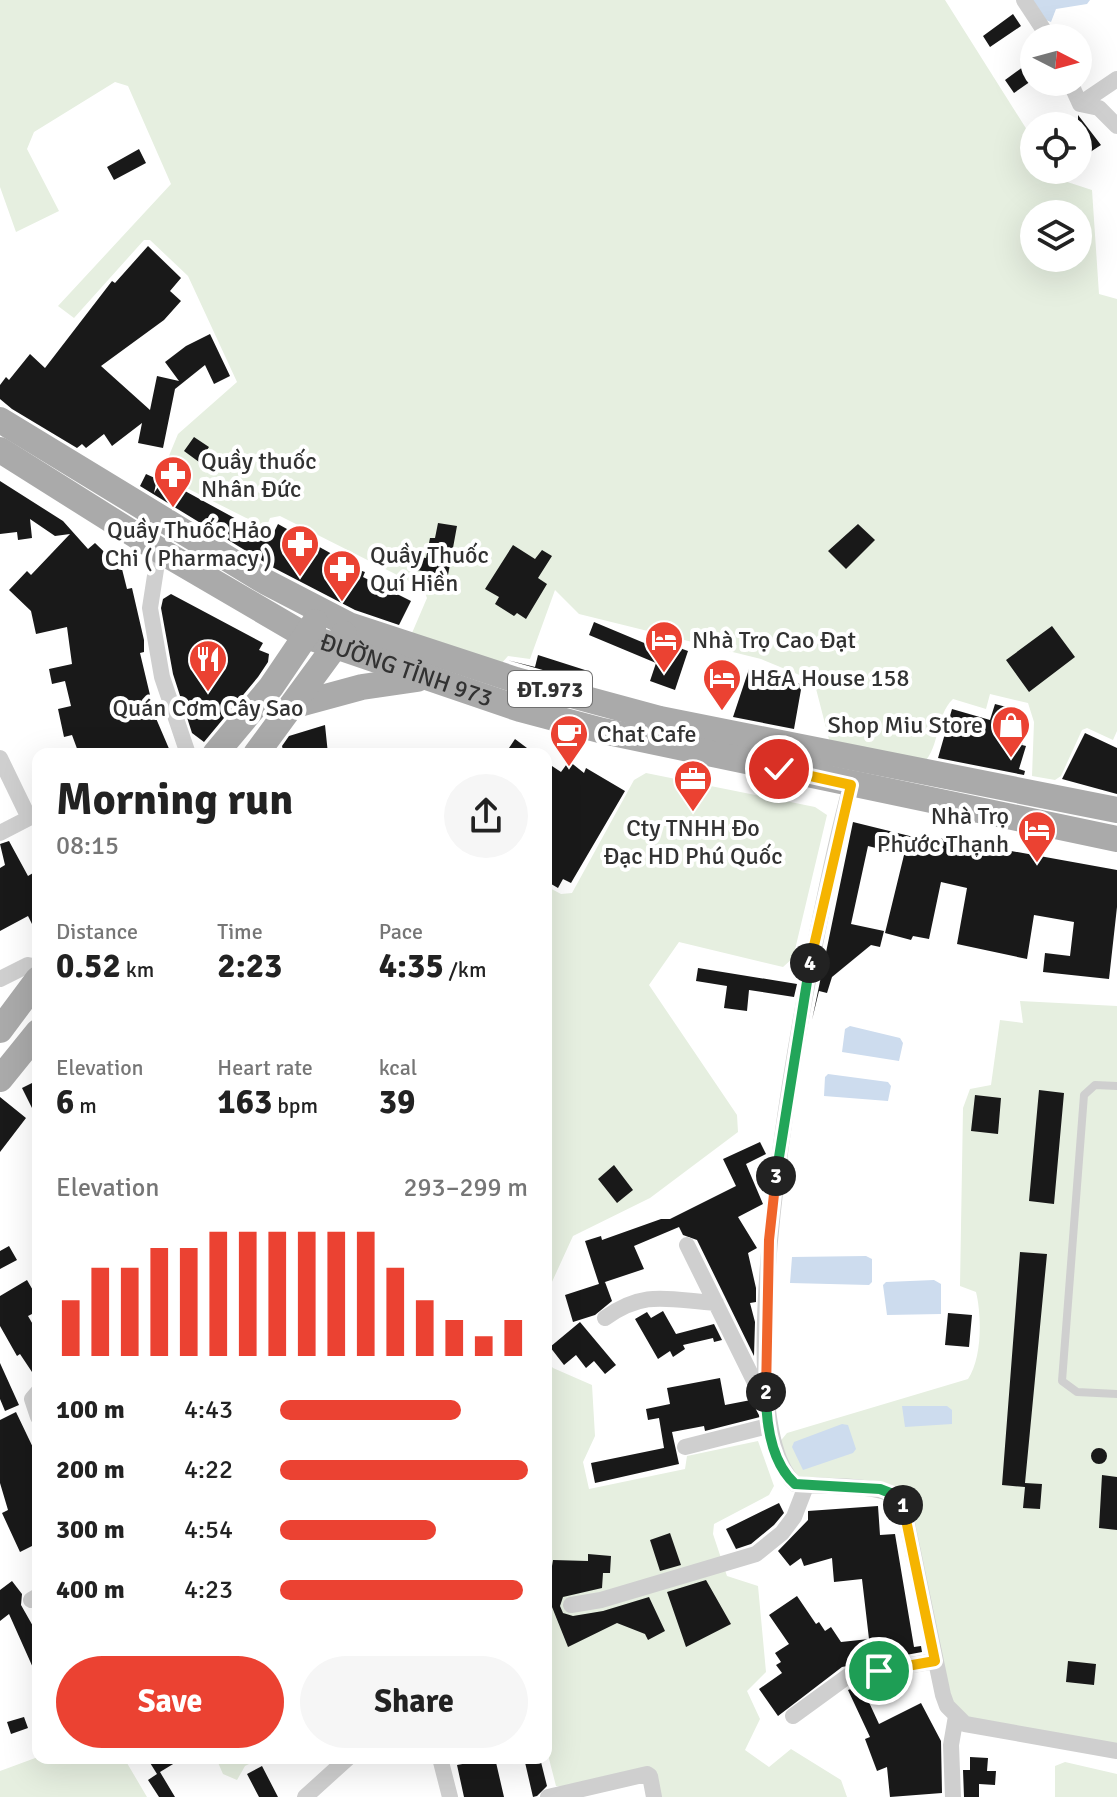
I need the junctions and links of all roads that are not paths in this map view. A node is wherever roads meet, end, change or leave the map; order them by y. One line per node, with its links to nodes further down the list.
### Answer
1 (1024, 0): 2 (street)
2 (1040, 24)
3 (1117, 79): 5 (street)
4 (1076, 96): 5 (street)
5 (1080, 104): 6 (street)
6 (1117, 126)
7 (0, 420): 10 (main road, ĐƯỜNG TỈNH 973)
8 (0, 450): 9 (main road, ĐƯỜNG TỈNH 973)
9 (159, 550): 12 (main road, ĐƯỜNG TỈNH 973); 16 (street)
10 (321, 612): 11 (main road, ĐƯỜNG TỈNH 973 / ĐT.973); 12 (main road)
11 (349, 625): 13 (main road); 19 (main road, ĐƯỜNG TỈNH 973 / ĐT.973)
12 (306, 636): 13 (main road, ĐƯỜNG TỈNH 973 / ĐT.973); 17 (main road)
13 (336, 649): 14 (main road, ĐƯỜNG TỈNH 973 / ĐT.973); 15 (main road)
14 (422, 678): 15 (main road, ĐT.973); 19 (main road, ĐƯỜNG TỈNH 973 / ĐT.973)
15 (292, 706): 18 (main road)
16 (186, 748)
17 (220, 748)
18 (260, 748)
19 (782, 757): 21 (main road, ĐƯỜNG TỈNH 973 / ĐT.973)
20 (0, 758): 23 (street)
21 (844, 775): 22 (main road, ĐƯỜNG TỈNH 973 / ĐT.973); 24 (main road, ĐƯỜNG TỈNH 973 / ĐT.973); 36 (street)
22 (1117, 810)
23 (0, 833)
24 (1117, 839)
25 (32, 966): 26 (street)
26 (0, 979)
27 (32, 987): 28 (main road)
28 (0, 1030)
29 (32, 1039): 30 (main road)
30 (0, 1079)
31 (1117, 1086): 35 (lane)
32 (687, 1245): 33 (street)
33 (716, 1303): 34 (street); 36 (street)
34 (605, 1318)
35 (1117, 1394)
36 (766, 1405): 37 (street)
37 (768, 1426): 38 (street); 39 (street)
38 (685, 1447)
39 (806, 1486): 40 (street); 41 (street)
40 (571, 1605)
41 (935, 1661): 42 (street); 43 (street)
42 (793, 1716)
43 (956, 1716): 44 (street); 51 (street)
44 (1117, 1751)
45 (341, 1764): 47 (street)
46 (442, 1764): 48 (street)
47 (305, 1797)
48 (450, 1797)
49 (548, 1797): 50 (street)
50 (654, 1797)
51 (953, 1797)

